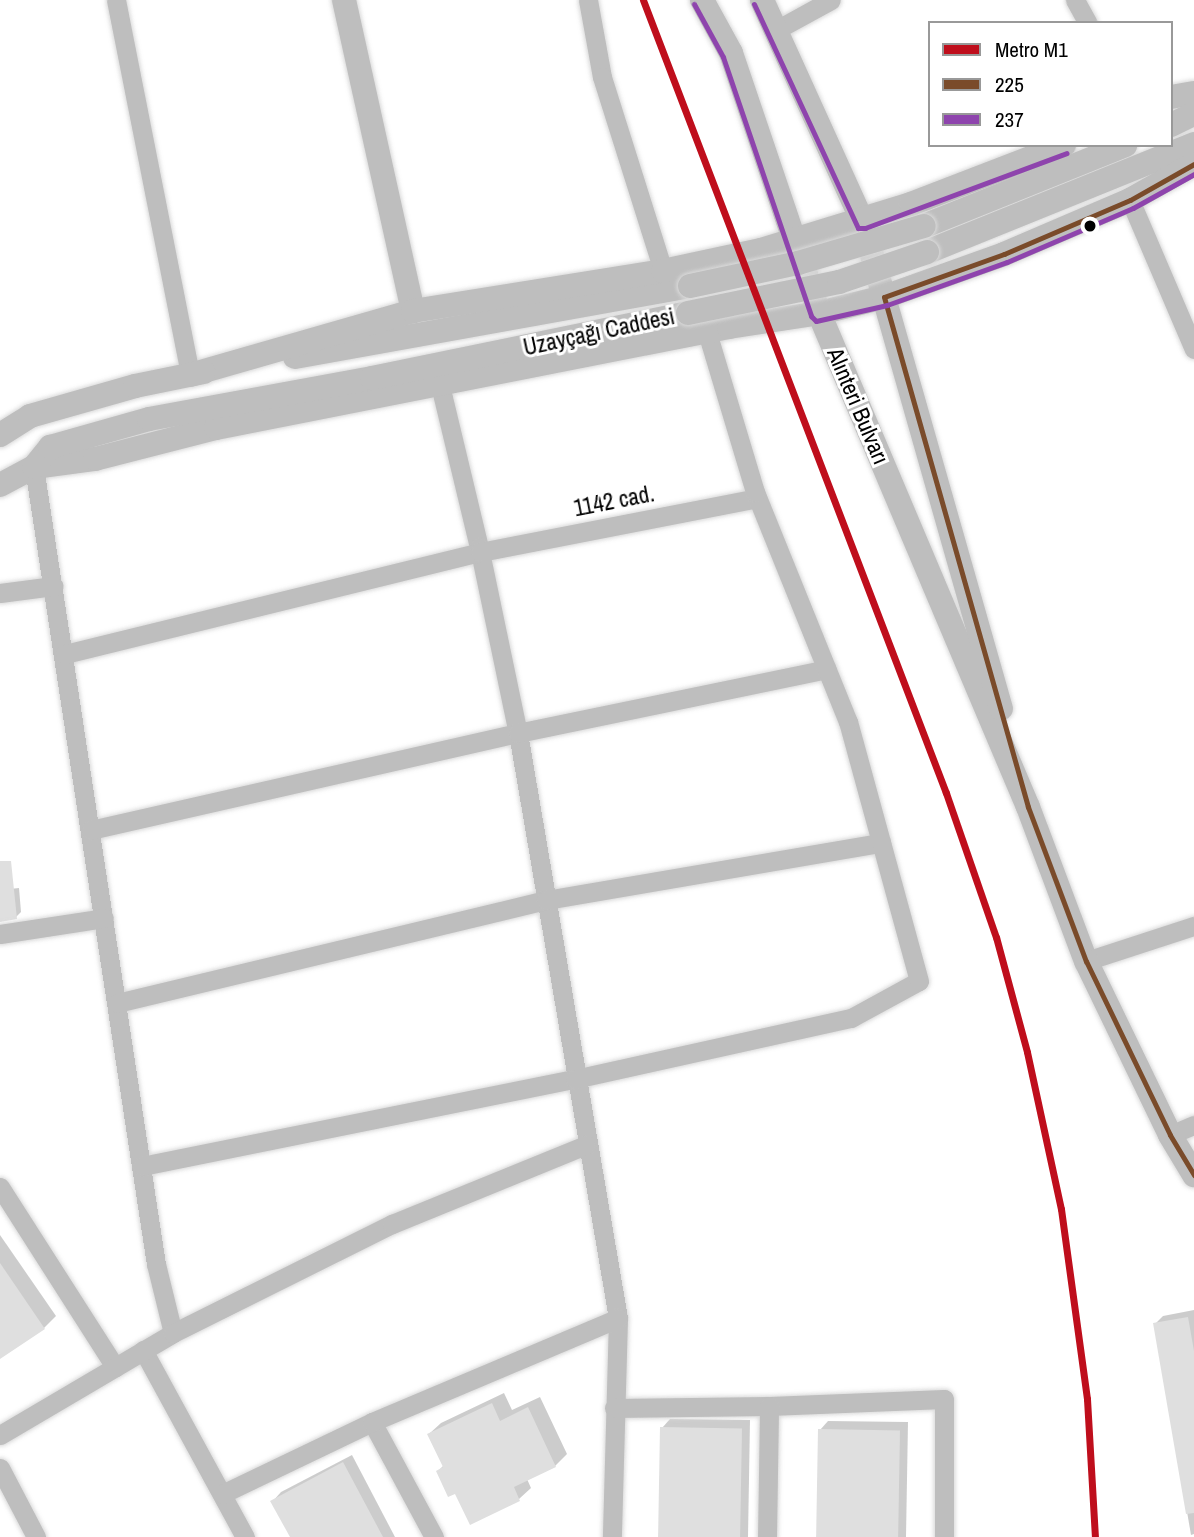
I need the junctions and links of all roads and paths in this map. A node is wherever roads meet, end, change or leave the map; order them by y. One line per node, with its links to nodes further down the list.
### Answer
1 (116, 0): 27 (street)
2 (344, 0): 23 (main road)
3 (588, 0): 21 (street)
4 (702, 0): 20 (main road, Alınteri Bulvarı)
5 (762, 0): 9 (main road, Alınteri Bulvarı)
6 (831, 0): 9 (street)
7 (1075, 0): 8 (street)
8 (1087, 21)
9 (778, 29): 19 (main road, Alınteri Bulvarı)
10 (1194, 93): 11 (main road)
11 (1173, 97)
12 (1194, 114): 13 (main road)
13 (1173, 124)
14 (1194, 144): 30 (main road, Uzayçağı Caddesi, bridge)
15 (1059, 147): 19 (main road)
16 (1120, 147): 27 (main road, Uzayçağı Caddesi, bridge)
17 (1194, 164): 18 (main road)
18 (1130, 200): 22 (main road); 26 (street)
19 (862, 220): 20 (main road); 22 (main road, Alınteri Bulvarı)
20 (796, 239): 21 (main road); 24 (main road, Alınteri Bulvarı)
21 (663, 271): 23 (main road)
22 (884, 297): 24 (main road); 39 (main road, Alınteri Bulvarı)
23 (413, 311): 27 (main road)
24 (819, 313): 25 (main road); 39 (main road, Alınteri Bulvarı)
25 (718, 329): 28 (main road); 32 (street)
26 (1194, 349)
27 (190, 375): 29 (main road, Uzayçağı Caddesi)
28 (440, 385): 30 (main road); 33 (street)
29 (0, 435)
30 (34, 467): 31 (main road, Uzayçağı Caddesi); 34 (street)
31 (0, 485)
32 (757, 498): 33 (street, 1142 cad.); 37 (street)
33 (480, 552): 36 (street, 1142 cad.); 38 (street)
34 (54, 586): 35 (street); 36 (street)
35 (0, 593)
36 (65, 654): 40 (street)
37 (827, 669): 38 (street); 41 (street)
38 (518, 733): 40 (street); 42 (street)
39 (1028, 807): 46 (main road, Alınteri Bulvarı)
40 (91, 830): 43 (street)
41 (881, 843): 42 (street); 48 (street)
42 (546, 901): 47 (street); 48 (street)
43 (104, 918): 45 (street); 47 (street)
44 (1194, 926): 46 (street)
45 (0, 934)
46 (1086, 961): 50 (main road, Alınteri Bulvarı)
47 (117, 1003): 52 (street)
48 (575, 1079): 51 (street); 52 (street)
49 (1194, 1125): 50 (street)
50 (1170, 1135): 53 (main road, Alınteri Bulvarı)
51 (586, 1145): 55 (street); 56 (street)
52 (142, 1167): 56 (street)
53 (1194, 1175)
54 (0, 1187): 58 (street)
55 (618, 1318): 60 (street); 61 (street)
56 (173, 1332): 57 (street)
57 (143, 1350): 58 (street); 64 (street)
58 (115, 1367): 62 (street)
59 (769, 1406): 60 (street); 69 (street); 70 (street)
60 (614, 1408): 68 (street)
61 (372, 1422): 64 (street); 67 (street)
62 (0, 1435)
63 (0, 1468): 65 (street)
64 (222, 1494): 66 (street)
65 (36, 1537)
66 (245, 1537)
67 (434, 1537)
68 (612, 1537)
69 (767, 1537)
70 (944, 1537)

